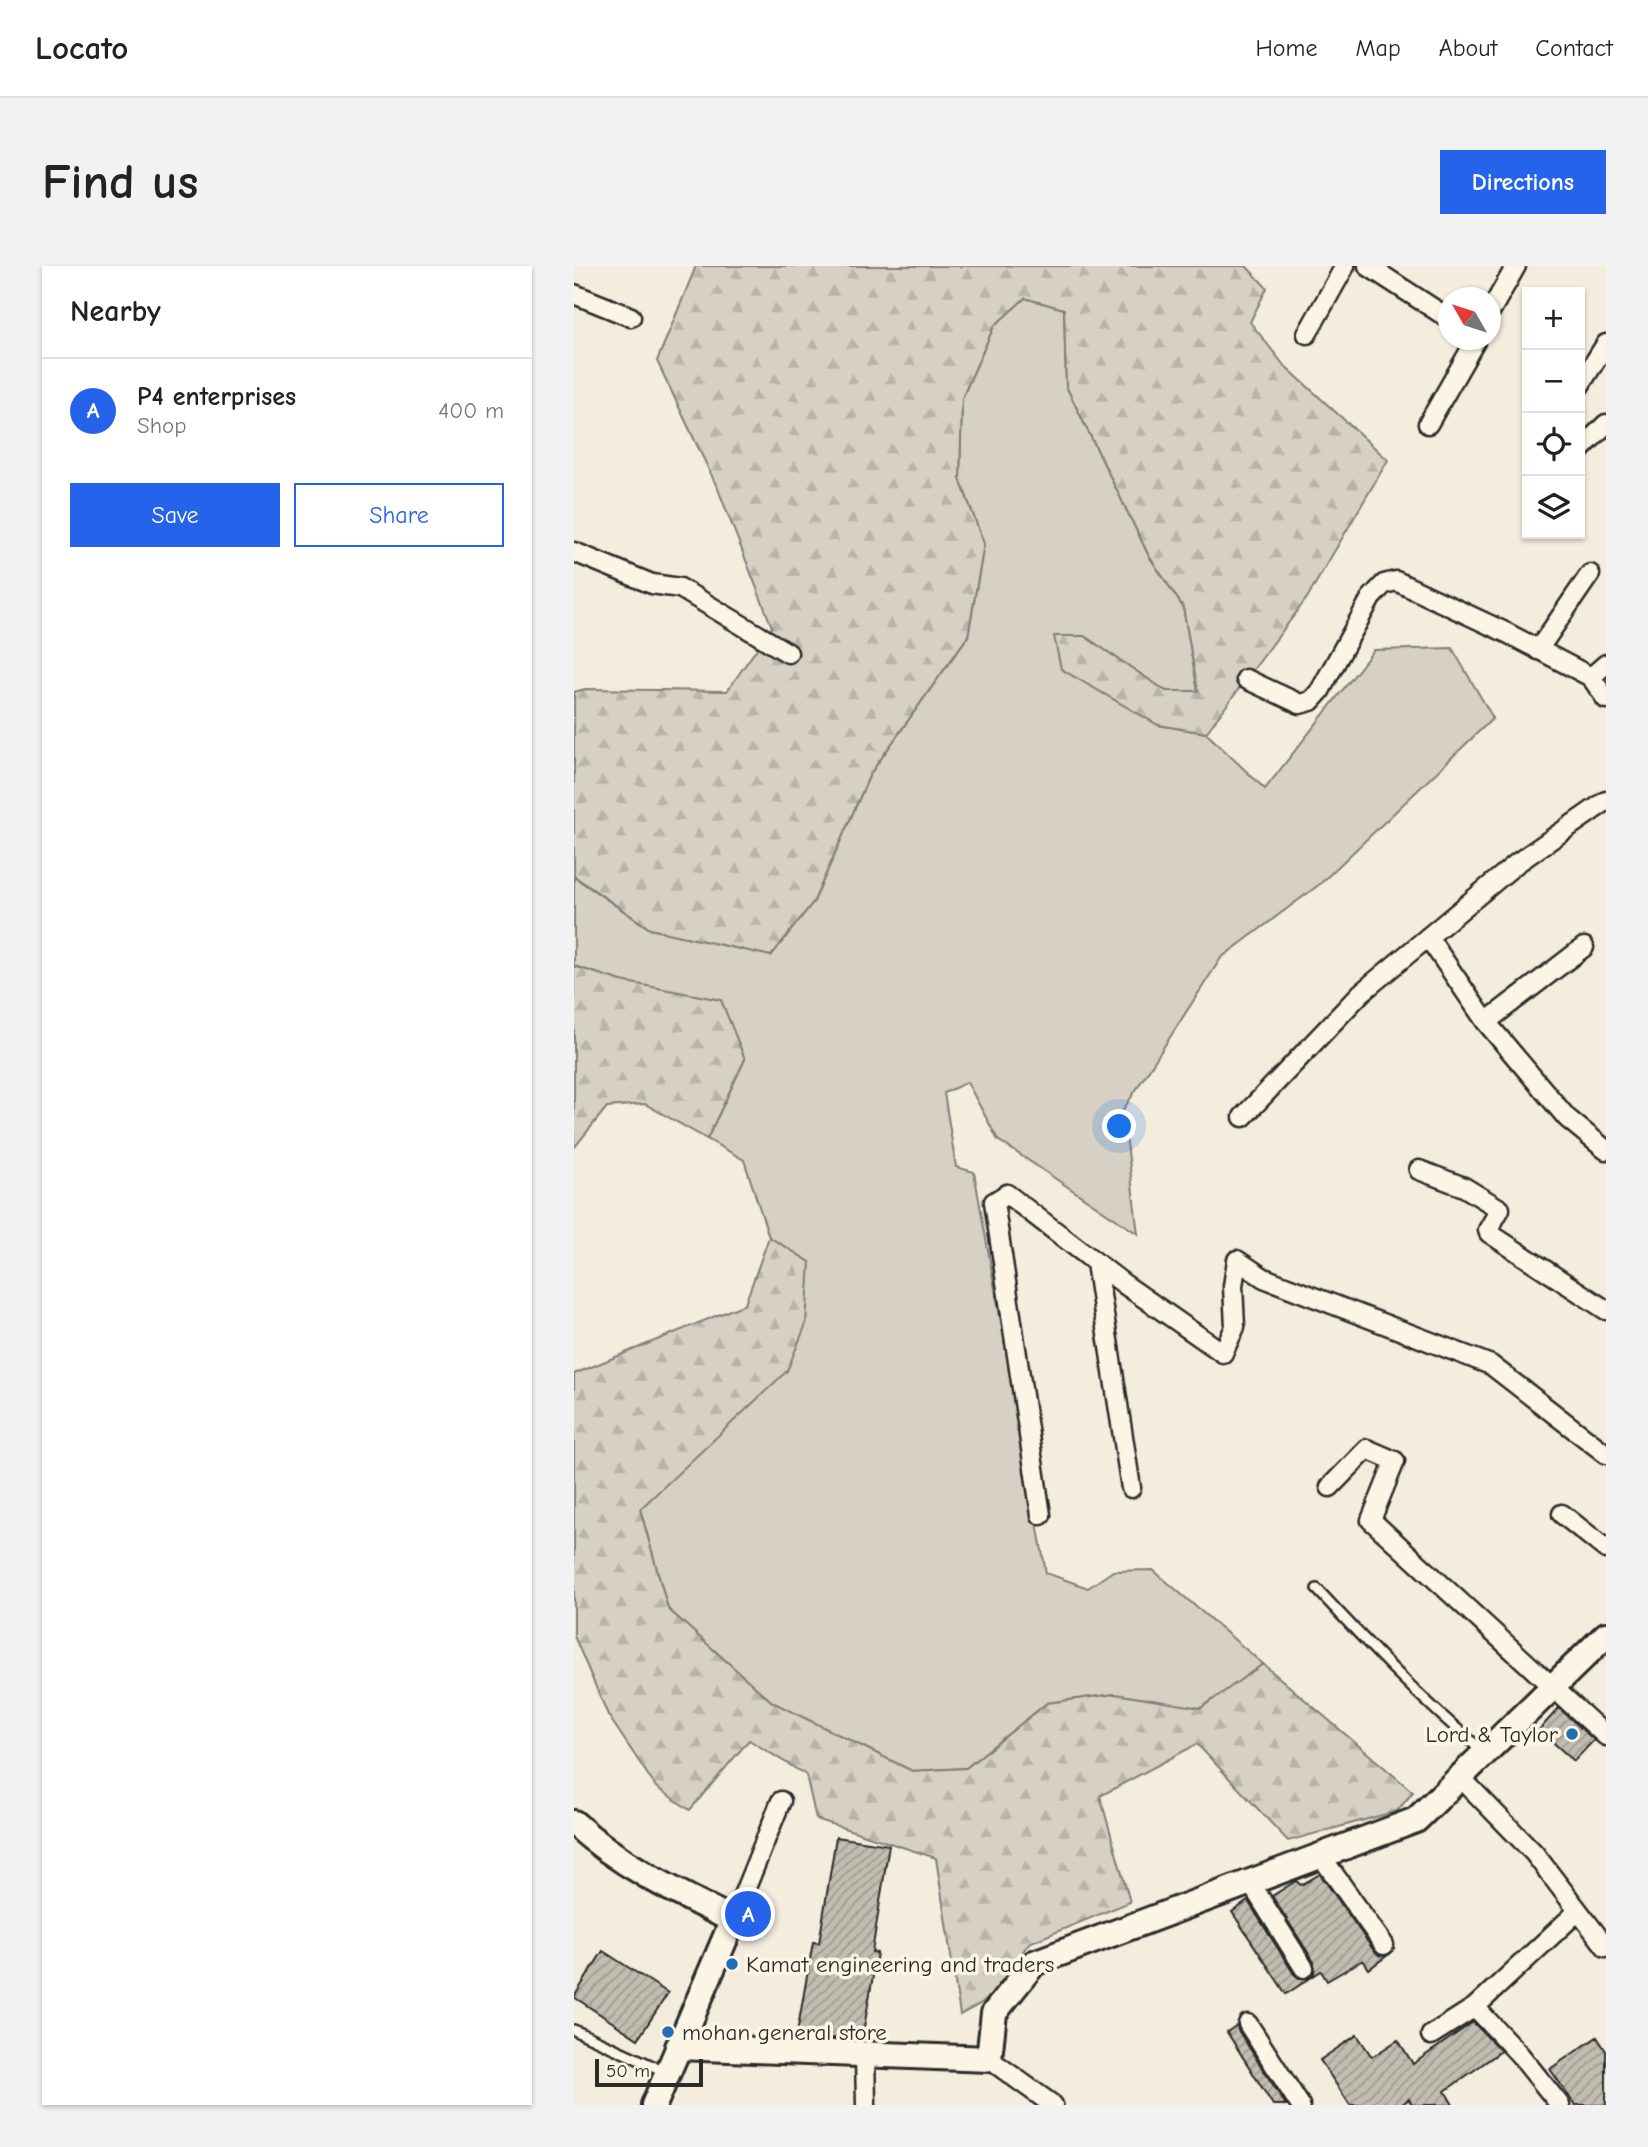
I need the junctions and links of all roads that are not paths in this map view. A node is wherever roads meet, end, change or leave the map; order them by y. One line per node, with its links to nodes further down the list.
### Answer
1 (1345, 266): 8 (street)
2 (1368, 266): 6 (street)
3 (1516, 266): 4 (street)
4 (1501, 293)
5 (574, 294): 7 (street)
6 (1438, 312)
7 (631, 317)
8 (1307, 334)
9 (1606, 344): 11 (street)
10 (1470, 350): 12 (street)
11 (1585, 377)
12 (1428, 424)
13 (1606, 424): 14 (street)
14 (1585, 445)
15 (574, 552): 18 (street)
16 (1590, 574): 17 (street)
17 (1538, 650): 20 (street); 21 (street)
18 (788, 653)
19 (1606, 664): 20 (street)
20 (1591, 677): 22 (street)
21 (1246, 679)
22 (1606, 699)
23 (1606, 801): 24 (street)
24 (1428, 937): 26 (street); 27 (street)
25 (1584, 947): 26 (street)
26 (1486, 1022): 28 (street)
27 (1243, 1117)
28 (1606, 1150)
29 (1419, 1170): 31 (street)
30 (1096, 1263): 32 (street); 34 (street); 36 (street)
31 (1606, 1310)
32 (1606, 1454)
33 (1330, 1487): 40 (street)
34 (1131, 1489)
35 (1562, 1514): 37 (street)
36 (1041, 1515)
37 (1606, 1549)
38 (1317, 1588): 42 (lane)
39 (1606, 1635): 40 (street)
40 (1553, 1687): 41 (street); 42 (street)
41 (1606, 1736)
42 (1485, 1753): 43 (street)
43 (1460, 1777): 46 (street); 48 (street)
44 (781, 1801): 49 (street)
45 (574, 1823): 49 (street)
46 (1321, 1856): 47 (street); 50 (street)
47 (1250, 1882): 52 (street); 59 (street)
48 (1577, 1912): 51 (street); 53 (street)
49 (733, 1920): 57 (street)
50 (1384, 1945)
51 (1606, 1947)
52 (1304, 1968)
53 (1475, 2007): 56 (street); 65 (street)
54 (1248, 2024): 64 (street)
55 (574, 2030): 60 (lane)
56 (1431, 2035)
57 (678, 2047): 58 (street); 60 (street)
58 (865, 2054): 59 (street); 62 (street)
59 (989, 2059): 63 (street)
60 (668, 2073): 61 (street)
61 (654, 2105)
62 (866, 2105)
63 (1052, 2105)
64 (1300, 2105)
65 (1560, 2105)

